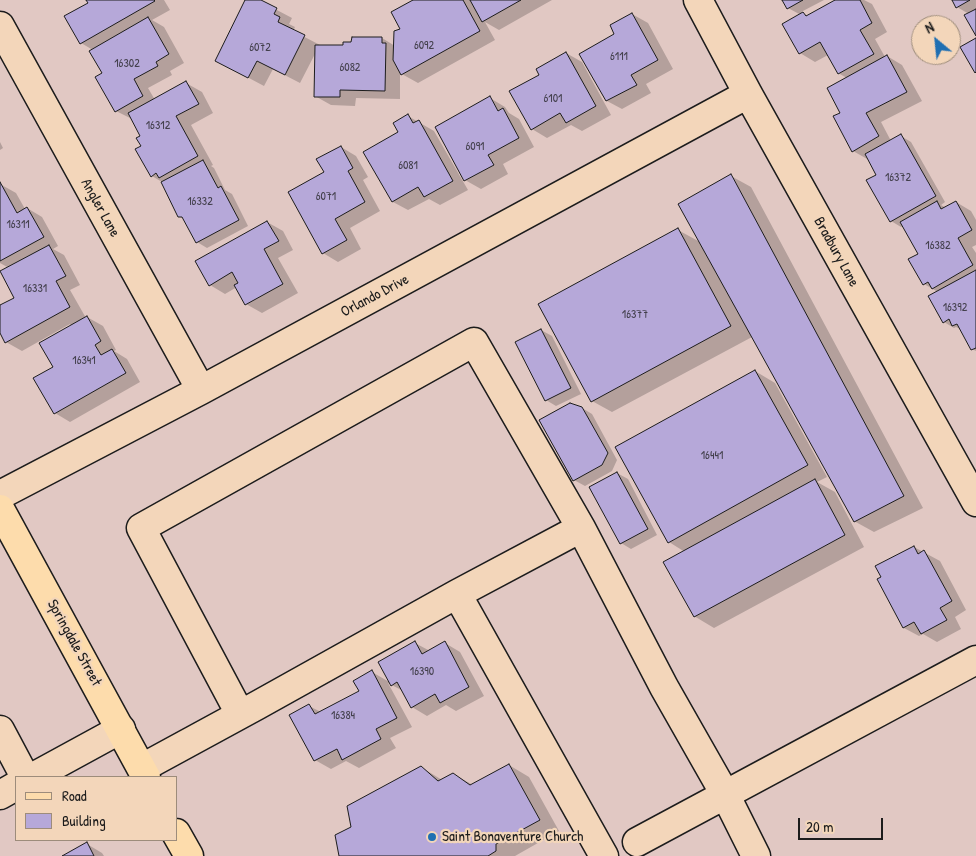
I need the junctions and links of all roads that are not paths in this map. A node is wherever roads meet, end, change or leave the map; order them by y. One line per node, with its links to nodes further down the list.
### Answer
1 (698, 0): 3 (street, Bradbury Lane)
2 (0, 26): 4 (street, Angler Lane)
3 (748, 94): 4 (street, Orlando Drive); 6 (street, Bradbury Lane)
4 (201, 390): 5 (street, Orlando Drive)
5 (0, 495)
6 (976, 502)
7 (0, 509): 12 (main road, Springdale Street)
8 (581, 528): 9 (street); 11 (street); 19 (street)
9 (457, 594): 11 (street); 23 (street)
10 (976, 660): 19 (street)
11 (240, 714): 14 (street)
12 (121, 729): 14 (main road, Springdale Street); 16 (street)
13 (0, 730): 15 (street)
14 (144, 773)
15 (24, 776)
16 (35, 776)
17 (15, 787): 18 (street)
18 (0, 795)
19 (726, 796): 21 (street); 25 (street)
20 (178, 837): 22 (main road)
21 (641, 849): 24 (street)
22 (189, 856)
23 (604, 856)
24 (611, 856)
25 (756, 856)

